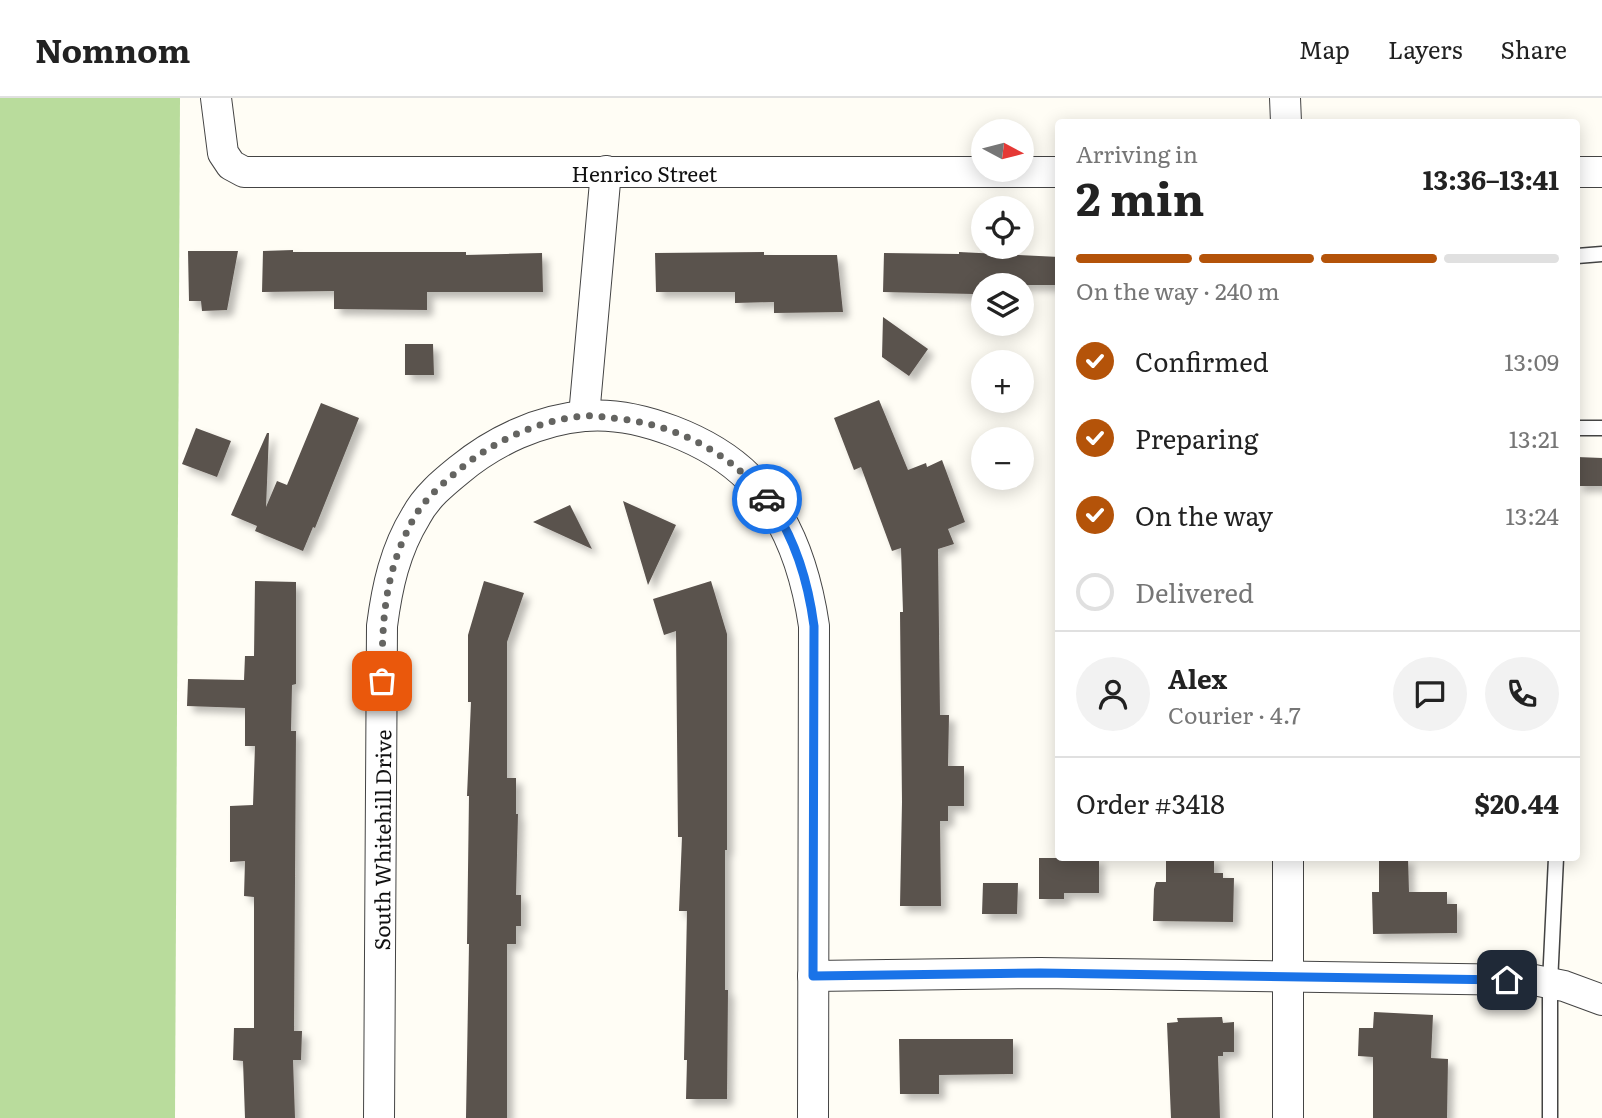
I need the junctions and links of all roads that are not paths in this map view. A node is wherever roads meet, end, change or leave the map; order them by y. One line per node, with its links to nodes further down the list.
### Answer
1 (216, 98): 4 (street, Henrico Street)
2 (1286, 98): 3 (street)
3 (1286, 119)
4 (606, 171): 5 (street, Henrico Street); 10 (street)
5 (1055, 172)
6 (1580, 172): 7 (street)
7 (1602, 172)
8 (1602, 254): 9 (lane)
9 (1580, 256)
10 (584, 416): 15 (street, South Whitehill Drive); 19 (street, South Whitehill Drive)
11 (1580, 428): 12 (lane)
12 (1602, 428)
13 (1288, 861): 16 (street)
14 (1556, 861): 17 (lane)
15 (813, 976): 16 (street); 20 (street, South Whitehill Drive)
16 (1288, 976): 17 (street); 21 (street)
17 (1550, 983): 18 (street); 22 (lane)
18 (1602, 1000)
19 (380, 1118)
20 (813, 1118)
21 (1288, 1118)
22 (1550, 1118)

